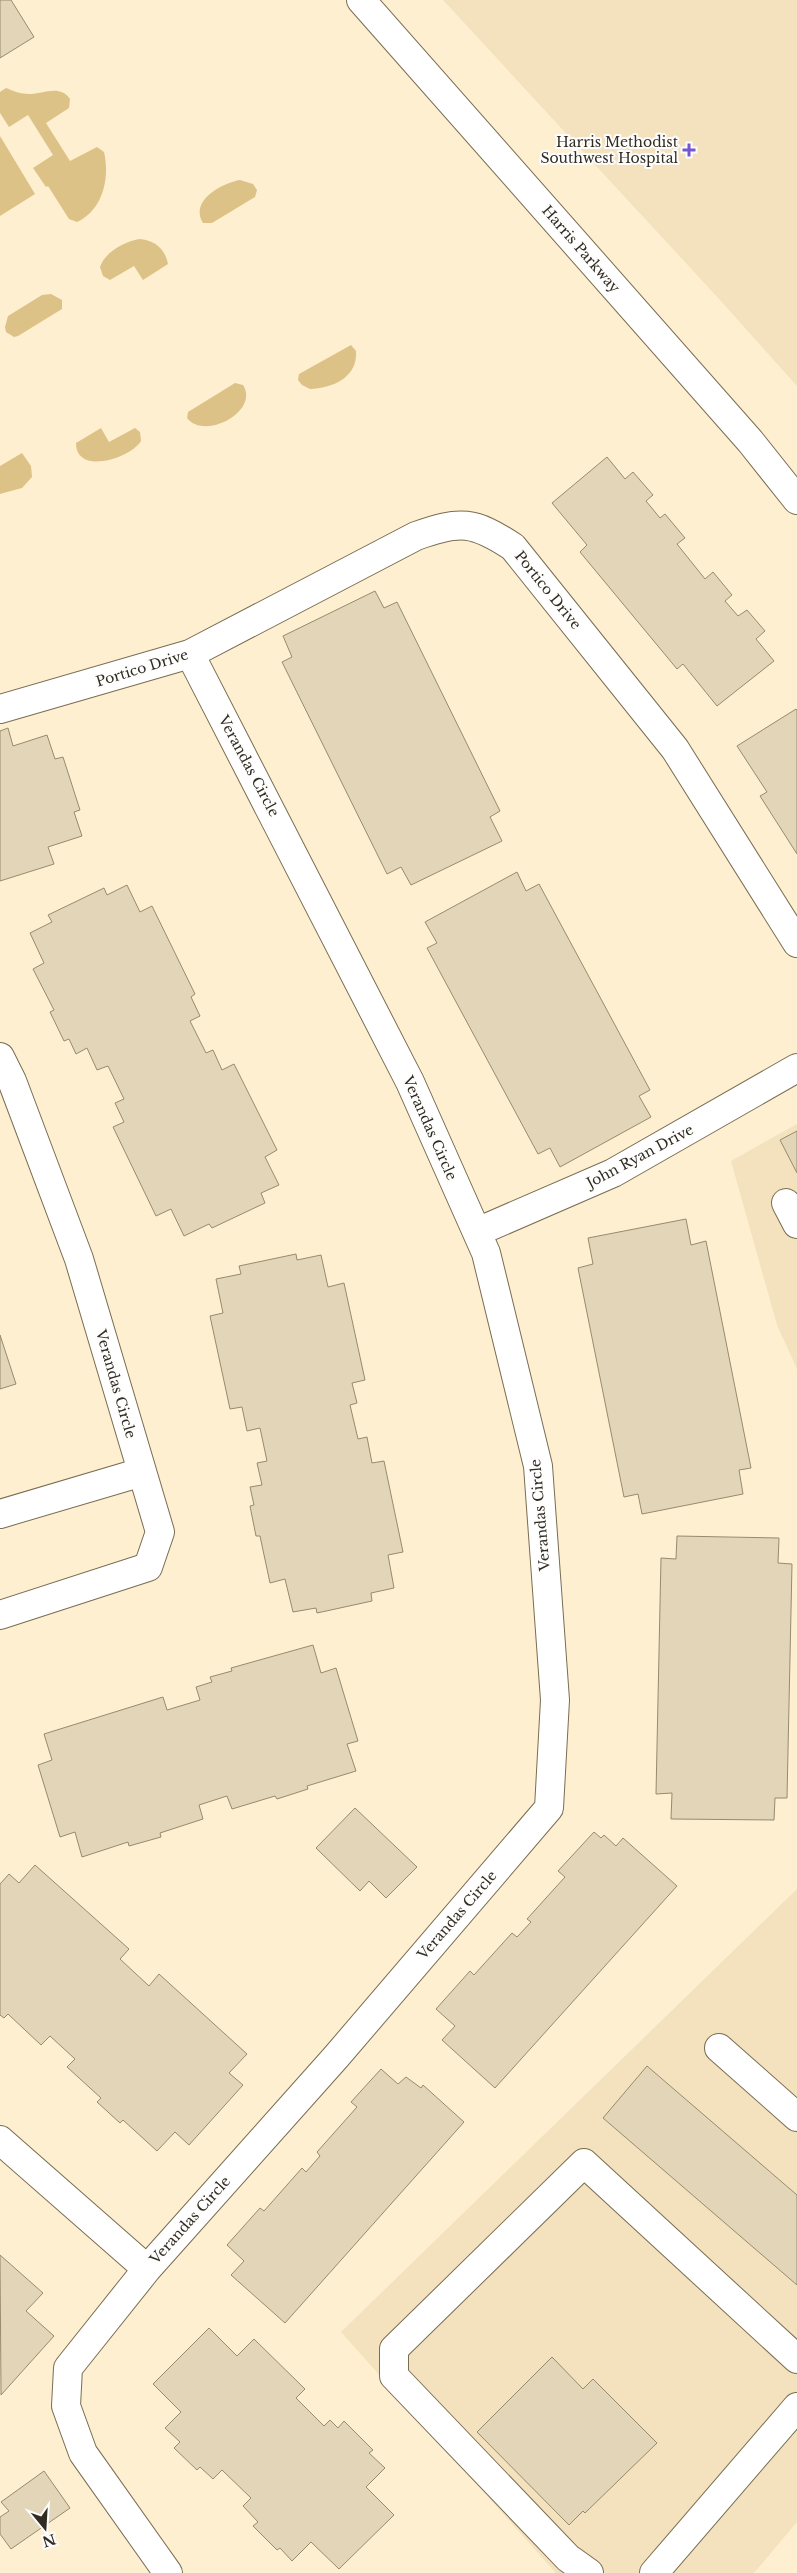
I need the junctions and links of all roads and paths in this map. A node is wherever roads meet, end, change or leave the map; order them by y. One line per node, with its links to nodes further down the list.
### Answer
1 (361, 0): 2 (street, Harris Parkway)
2 (797, 500)
3 (190, 654): 4 (street, Portico Drive); 5 (street, Portico Drive); 8 (street, Verandas Circle)
4 (0, 709)
5 (797, 943)
6 (0, 1057): 9 (street, Verandas Circle)
7 (797, 1068): 8 (street, John Ryan Drive)
8 (477, 1232): 15 (street, Verandas Circle)
9 (142, 1472): 10 (street); 11 (street, Verandas Circle)
10 (0, 1514)
11 (0, 1615)
12 (719, 2048): 13 (street)
13 (797, 2117)
14 (0, 2140): 15 (street, Verandas Circle)
15 (146, 2269): 18 (street, Verandas Circle)
16 (797, 2359): 19 (street)
17 (797, 2407): 20 (street)
18 (168, 2573)
19 (589, 2573)
20 (654, 2573)

